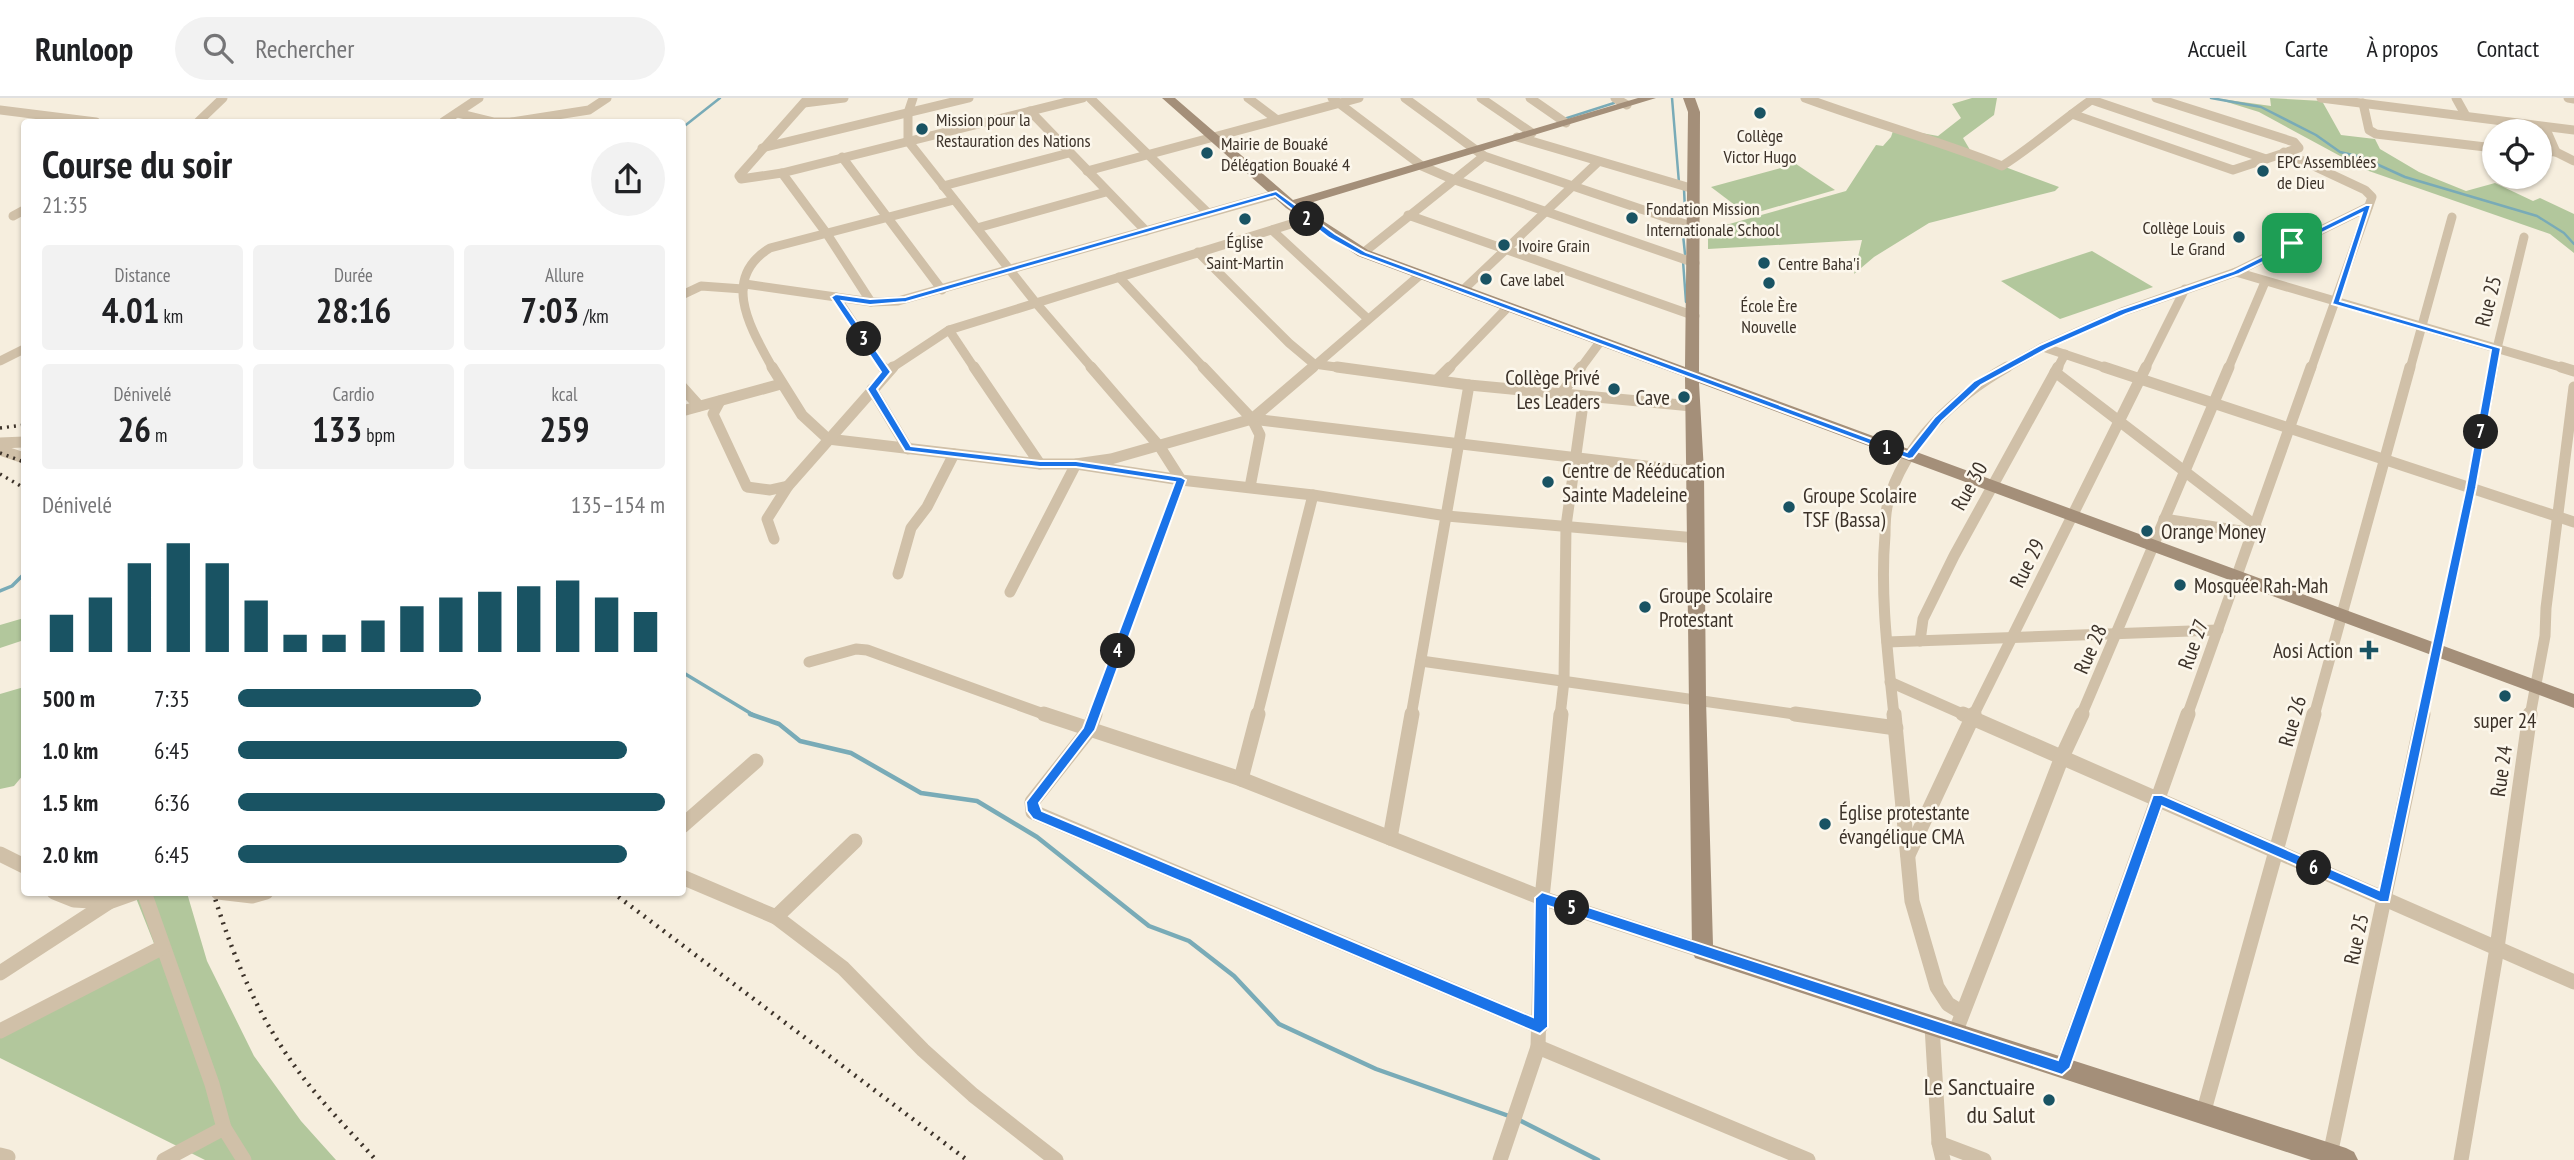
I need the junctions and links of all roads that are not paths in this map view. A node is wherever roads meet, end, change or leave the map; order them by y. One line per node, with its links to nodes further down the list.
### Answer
1 (223, 98): 37 (street)
2 (479, 98): 32 (street)
3 (607, 98): 30 (street)
4 (844, 98): 25 (street)
5 (913, 98): 33 (street)
6 (969, 98): 33 (street)
7 (1083, 98): 31 (street)
8 (1090, 98): 59 (street)
9 (1168, 98): 48 (street)
10 (1248, 98): 42 (street)
11 (1360, 98): 26 (street)
12 (1405, 98): 58 (street)
13 (1481, 98): 47 (street)
14 (1530, 98): 44 (street)
15 (1615, 98): 28 (street)
16 (1650, 98): 28 (street)
17 (1689, 98): 70 (street)
18 (1805, 98): 34 (street)
19 (2156, 98): 54 (street)
20 (2321, 98): 27 (street)
21 (2456, 98): 35 (street)
22 (2568, 98): 24 (street)
23 (2093, 99): 34 (street); 61 (street)
24 (2574, 99)
25 (806, 101): 53 (street)
26 (1336, 101): 42 (street); 64 (street)
27 (2363, 103): 35 (street); 52 (street)
28 (1628, 105): 44 (street)
29 (0, 110): 36 (street)
30 (589, 110): 40 (street); 41 (street)
31 (1030, 111): 50 (street); 57 (street)
32 (457, 113): 38 (street); 39 (street)
33 (908, 113): 50 (street); 53 (street)
34 (2072, 114): 61 (street)
35 (2466, 117): 43 (street)
36 (72, 119)
37 (201, 119)
38 (448, 119)
39 (482, 119)
40 (531, 119)
41 (586, 119)
42 (1276, 119): 48 (street)
43 (2482, 119)
44 (1566, 123): 47 (street)
45 (2552, 128): 46 (street)
46 (2574, 130)
47 (1532, 133): 49 (street)
48 (1212, 137): 59 (street); 73 (street)
49 (1517, 137): 58 (street); 63 (street)
50 (908, 141): 60 (street); 68 (street)
51 (2552, 143): 56 (street)
52 (2482, 147)
53 (761, 148): 66 (street)
54 (2284, 152): 61 (street); 72 (street)
55 (2552, 152): 56 (street)
56 (2556, 152): 62 (street)
57 (1069, 153): 65 (street); 68 (street)
58 (1480, 153): 64 (street); 67 (street); 69 (street)
59 (1148, 155): 65 (street); 79 (street)
60 (842, 158): 66 (street); 82 (street)
61 (2266, 159)
62 (2574, 161)
63 (1598, 162): 69 (street); 70 (street)
64 (1422, 166): 67 (street); 75 (street)
65 (1087, 172): 71 (street)
66 (782, 173): 89 (street)
67 (1452, 179): 77 (street); 80 (street)
68 (943, 186): 74 (street)
69 (1572, 187): 77 (street); 85 (street)
70 (1694, 189): 85 (street)
71 (1107, 192): 86 (street); 88 (street)
72 (2371, 193): 76 (street, Rue 27)
73 (1276, 194): 75 (street); 79 (street)
74 (954, 200): 82 (street); 86 (street)
75 (1290, 205): 84 (street)
76 (2368, 207): 96 (street); 109 (street, Rue 27)
77 (1546, 211): 91 (street); 94 (street)
78 (21, 212): 81 (street)
79 (1208, 213): 88 (street)
80 (1408, 215): 91 (street); 93 (street)
81 (13, 216)
82 (888, 217): 89 (street); 103 (street)
83 (2452, 217): 114 (street, Rue 26)
84 (1307, 219): 87 (street); 93 (street)
85 (1694, 226): 94 (street)
86 (977, 228): 95 (street)
87 (1272, 230): 92 (street); 113 (street)
88 (1146, 231): 95 (street)
89 (827, 234): 100 (street); 108 (street)
90 (2524, 237): 118 (street, Rue 25)
91 (1505, 250): 104 (street); 112 (street)
92 (1198, 252): 98 (street); 122 (street)
93 (1363, 253): 97 (street)
94 (1695, 262): 112 (street)
95 (1010, 270): 103 (street); 110 (street)
96 (2236, 272): 99 (street); 102 (street)
97 (1420, 275): 104 (street); 113 (street)
98 (1119, 276): 110 (street); 141 (street)
99 (2265, 282): 109 (street); 137 (street, Rue 28)
100 (744, 286): 101 (street); 105 (street); 107 (street)
101 (774, 288): 106 (street); 107 (street)
102 (2185, 289): 117 (street); 127 (street, Rue 29)
103 (942, 290): 108 (street)
104 (1463, 290): 111 (street)
105 (686, 293)
106 (836, 297): 108 (street); 124 (street)
107 (741, 301): 129 (street)
108 (870, 302)
109 (2335, 302): 114 (street); 143 (street, Rue 27)
110 (1036, 303): 115 (street); 148 (street)
111 (1508, 307): 116 (street); 128 (street)
112 (1695, 316): 126 (street)
113 (1368, 319): 122 (street)
114 (2421, 327): 118 (street); 155 (street, Rue 26)
115 (948, 330): 124 (street); 156 (street)
116 (1600, 342): 126 (street); 134 (street)
117 (2043, 347): 120 (street); 152 (street)
118 (2496, 348): 123 (street); 164 (street, Rue 25)
119 (21, 350): 121 (street)
120 (2065, 354): 125 (street, Rue 30); 127 (street)
121 (0, 360)
122 (1314, 365): 128 (street); 141 (street)
123 (2574, 371)
124 (886, 372): 132 (street)
125 (2055, 372): 142 (street); 162 (street, Rue 30)
126 (1694, 377): 139 (street); 152 (street)
127 (2140, 379): 137 (street); 142 (street, Rue 29)
128 (1437, 380): 130 (street)
129 (781, 384): 136 (street); 144 (street)
130 (1469, 385): 134 (street); 147 (street)
131 (2574, 387): 168 (street, Rue 24)
132 (872, 389): 144 (street); 149 (street)
133 (686, 391): 138 (street)
134 (1562, 393): 135 (street)
135 (1584, 397): 139 (street); 154 (street)
136 (720, 401): 138 (street); 161 (street)
137 (2213, 403): 143 (street); 158 (street, Rue 28)
138 (699, 406): 140 (street)
139 (1692, 406): 159 (street)
140 (686, 410)
141 (1252, 419): 147 (street); 148 (street); 163 (street)
142 (2119, 421): 158 (street); 167 (street, Rue 29)
143 (2290, 428): 155 (street); 172 (street, Rue 27)
144 (828, 439): 149 (street); 161 (street)
145 (21, 442): 146 (street)
146 (0, 443)
147 (1458, 443): 154 (street); 166 (street)
148 (1160, 447): 157 (street); 160 (street)
149 (908, 449): 151 (street)
150 (0, 450): 153 (street)
151 (954, 454): 156 (street); 176 (street)
152 (1909, 456): 162 (street); 184 (street)
153 (21, 457)
154 (1576, 459): 159 (street); 171 (street)
155 (2385, 460): 164 (street); 179 (street, Rue 26)
156 (1040, 464): 157 (street)
157 (1076, 464): 160 (street); 178 (street)
158 (2184, 471): 169 (street, Rue 28); 172 (street)
159 (1696, 472): 173 (street)
160 (1181, 480): 163 (street); 195 (street)
161 (788, 486): 174 (street)
162 (1990, 486): 167 (street); 183 (street, Rue 30)
163 (1250, 487): 165 (street)
164 (2471, 488): 168 (street); 185 (street, Rue 25)
165 (1313, 495): 166 (street); 198 (street)
166 (1447, 516): 171 (street); 186 (street)
167 (2072, 516): 175 (street); 182 (street, Rue 29)
168 (2557, 516): 170 (street); 190 (street, Rue 24)
169 (2164, 519): 172 (street); 175 (street, Rue 28)
170 (2574, 522)
171 (1566, 526): 173 (street); 188 (street)
172 (2254, 530): 177 (street, Rue 27)
173 (1696, 538): 191 (street)
174 (774, 539)
175 (2152, 546): 177 (street); 181 (street, Rue 28)
176 (898, 574)
177 (2237, 577): 179 (street); 180 (street, Rue 27)
178 (1010, 592)
179 (2342, 615): 185 (street); 203 (street, Rue 26)
180 (2218, 629): 181 (street); 199 (street, Rue 27)
181 (2118, 633): 182 (street); 196 (street, Rue 28)
182 (2010, 637): 183 (street); 193 (street, Rue 29)
183 (1920, 641): 184 (street)
184 (1886, 642): 189 (street)
185 (2437, 651): 190 (street); 212 (street, Rue 25)
186 (1421, 661): 188 (street); 201 (street)
187 (809, 662): 195 (street)
188 (1564, 681): 191 (street); 211 (street)
189 (1890, 682): 193 (street); 194 (street)
190 (2535, 687): 192 (street); 216 (street, Rue 24)
191 (1697, 700): 194 (street); 217 (street)
192 (2574, 701)
193 (1972, 718): 196 (street); 205 (street, Rue 29)
194 (1896, 728): 205 (street)
195 (1089, 730): 198 (street); 223 (street)
196 (2063, 757): 199 (street); 220 (street, Rue 28)
197 (756, 761): 200 (street)
198 (1241, 779): 201 (street)
199 (2158, 799): 203 (street); 225 (street, Rue 27)
200 (686, 822)
201 (1391, 838): 211 (street)
202 (855, 841): 214 (street)
203 (2276, 851): 212 (street); 226 (street, Rue 26)
204 (0, 854): 206 (street)
205 (1908, 856): 220 (street)
206 (21, 864)
207 (686, 879): 214 (street)
208 (64, 896): 213 (street)
209 (126, 896): 213 (street)
210 (145, 896): 215 (street)
211 (1542, 898): 217 (street); 223 (street)
212 (2384, 898): 216 (street); 229 (street, Rue 25)
213 (109, 902): 218 (street)
214 (776, 917): 232 (street)
215 (163, 947): 221 (street); 227 (street)
216 (2497, 948): 219 (street); 236 (street, Rue 24)
217 (1703, 951): 222 (street)
218 (0, 973)
219 (2574, 982)
220 (1958, 1023): 222 (street); 225 (street)
221 (4, 1026)
222 (1932, 1026): 228 (street)
223 (1540, 1027): 224 (street)
224 (1538, 1047): 233 (street); 234 (street)
225 (2062, 1068): 226 (street)
226 (2203, 1114): 229 (street)
227 (224, 1128): 230 (street); 231 (street)
228 (1941, 1152): 235 (street)
229 (2338, 1158)
230 (164, 1160)
231 (244, 1160)
232 (1056, 1160)
233 (1500, 1160)
234 (1808, 1160)
235 (1984, 1160)
236 (2461, 1160)

